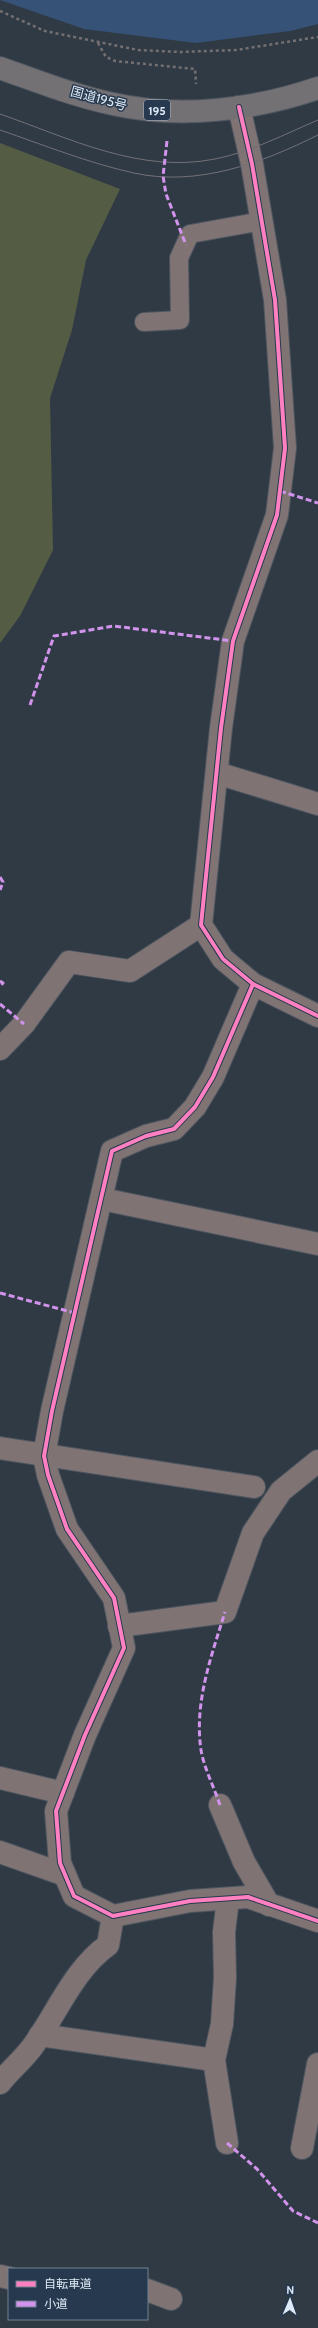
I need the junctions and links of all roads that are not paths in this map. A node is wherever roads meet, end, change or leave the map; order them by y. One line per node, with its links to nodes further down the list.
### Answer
1 (0, 68): 3 (highway, 国道195号 / 195)
2 (318, 88): 3 (highway, 国道195号 / 195)
3 (239, 107): 4 (street)
4 (262, 220): 5 (lane); 6 (street)
5 (144, 322)
6 (217, 773): 7 (street); 8 (street)
7 (318, 804)
8 (202, 925): 9 (street); 11 (street)
9 (253, 984): 10 (street); 12 (street)
10 (318, 1016)
11 (0, 1049)
12 (102, 1199): 13 (street); 15 (street)
13 (318, 1244)
14 (0, 1448): 15 (street)
15 (44, 1456): 17 (street); 18 (street)
16 (318, 1460): 18 (street)
17 (254, 1487)
18 (119, 1626): 20 (street)
19 (0, 1778): 20 (street)
20 (63, 1793): 23 (street)
21 (220, 1805): 25 (street)
22 (0, 1852): 23 (street)
23 (65, 1875): 26 (street)
24 (228, 1899): 25 (street); 26 (street); 29 (street)
25 (269, 1905): 27 (street)
26 (113, 1916): 28 (street)
27 (318, 1921)
28 (40, 2036): 29 (street); 31 (street)
29 (214, 2060): 32 (street)
30 (318, 2064): 33 (street)
31 (0, 2084)
32 (227, 2143)
33 (302, 2148)
34 (148, 2290): 35 (street)
35 (171, 2299)

